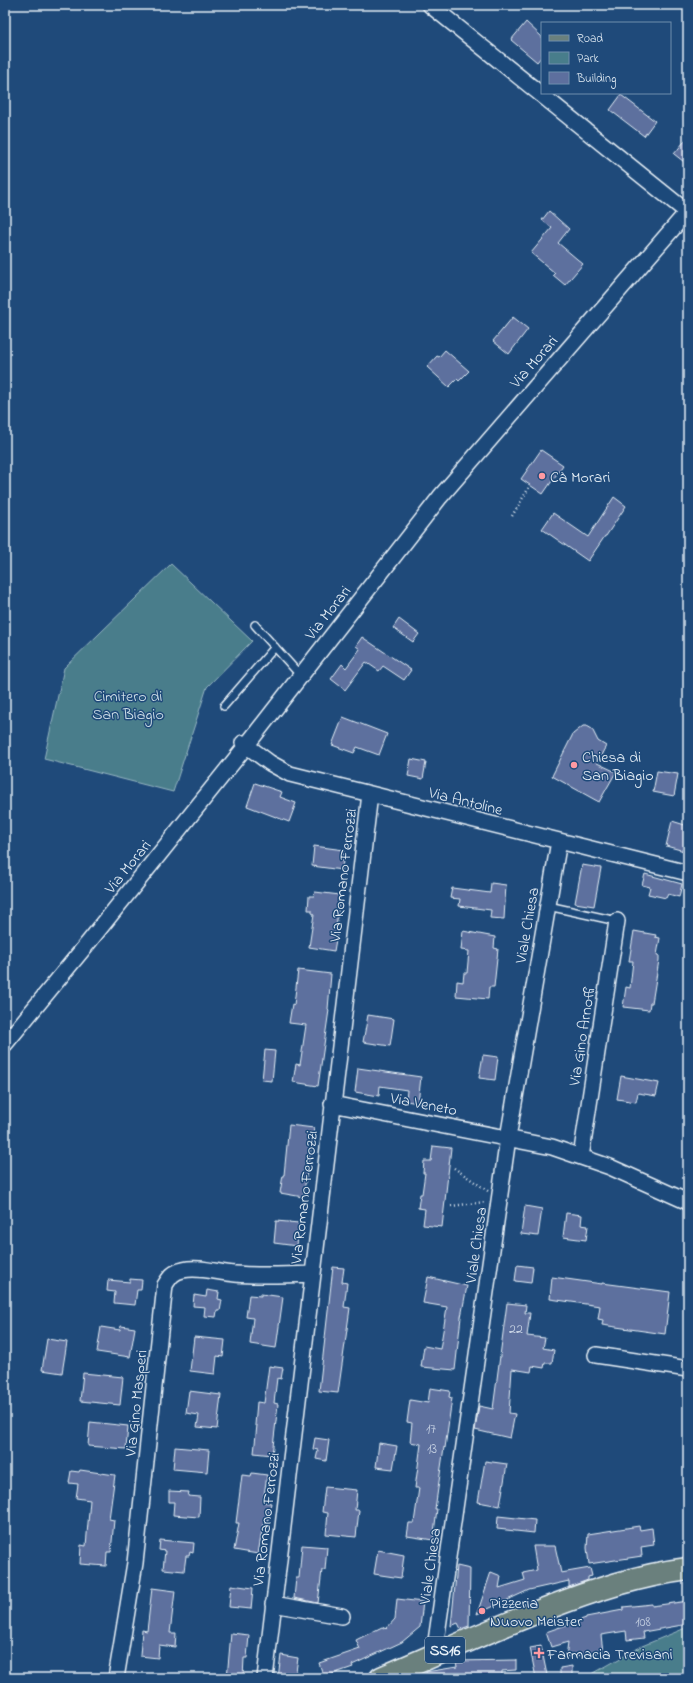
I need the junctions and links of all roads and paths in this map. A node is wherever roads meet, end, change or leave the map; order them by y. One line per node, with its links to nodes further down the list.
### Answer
1 (430, 5): 2 (street)
2 (687, 212): 7 (street, Via Morari)
3 (530, 486): 4 (path)
4 (512, 516)
5 (255, 625): 6 (lane)
6 (275, 647): 7 (lane); 8 (lane)
7 (300, 675): 9 (street, Via Morari)
8 (224, 706)
9 (244, 744): 10 (street, Via Antoline); 15 (street, Via Morari)
10 (370, 794): 11 (street, Via Antoline); 17 (street, Via Romano Ferrozzi)
11 (559, 841): 12 (street, Via Antoline); 13 (street, Viale Chiesa)
12 (688, 873)
13 (548, 906): 14 (lane); 18 (street, Viale Chiesa)
14 (617, 921): 19 (street, Via Gino Arnoffi)
15 (10, 1029): 16 (street, Via Morari)
16 (5, 1044)
17 (332, 1104): 18 (street, Via Veneto); 24 (street, Via Romano Ferrozzi)
18 (508, 1138): 19 (street, Via Veneto); 21 (street, Viale Chiesa)
19 (581, 1157): 22 (street, Via Veneto)
20 (454, 1168): 21 (path)
21 (500, 1200): 23 (path); 30 (street, Viale Chiesa)
22 (688, 1202)
23 (451, 1206)
24 (312, 1274): 28 (street, Via Romano Ferrozzi); 31 (street, Via Gino Masperi)
25 (596, 1355): 26 (street)
26 (688, 1369)
27 (688, 1569): 30 (main road, SS16)
28 (273, 1604): 29 (street, Via Romano Ferrozzi); 32 (street, Via Romano Ferrozzi)
29 (342, 1616)
30 (434, 1655): 33 (main road, SS16)
31 (116, 1678)
32 (265, 1678)
33 (380, 1678)

